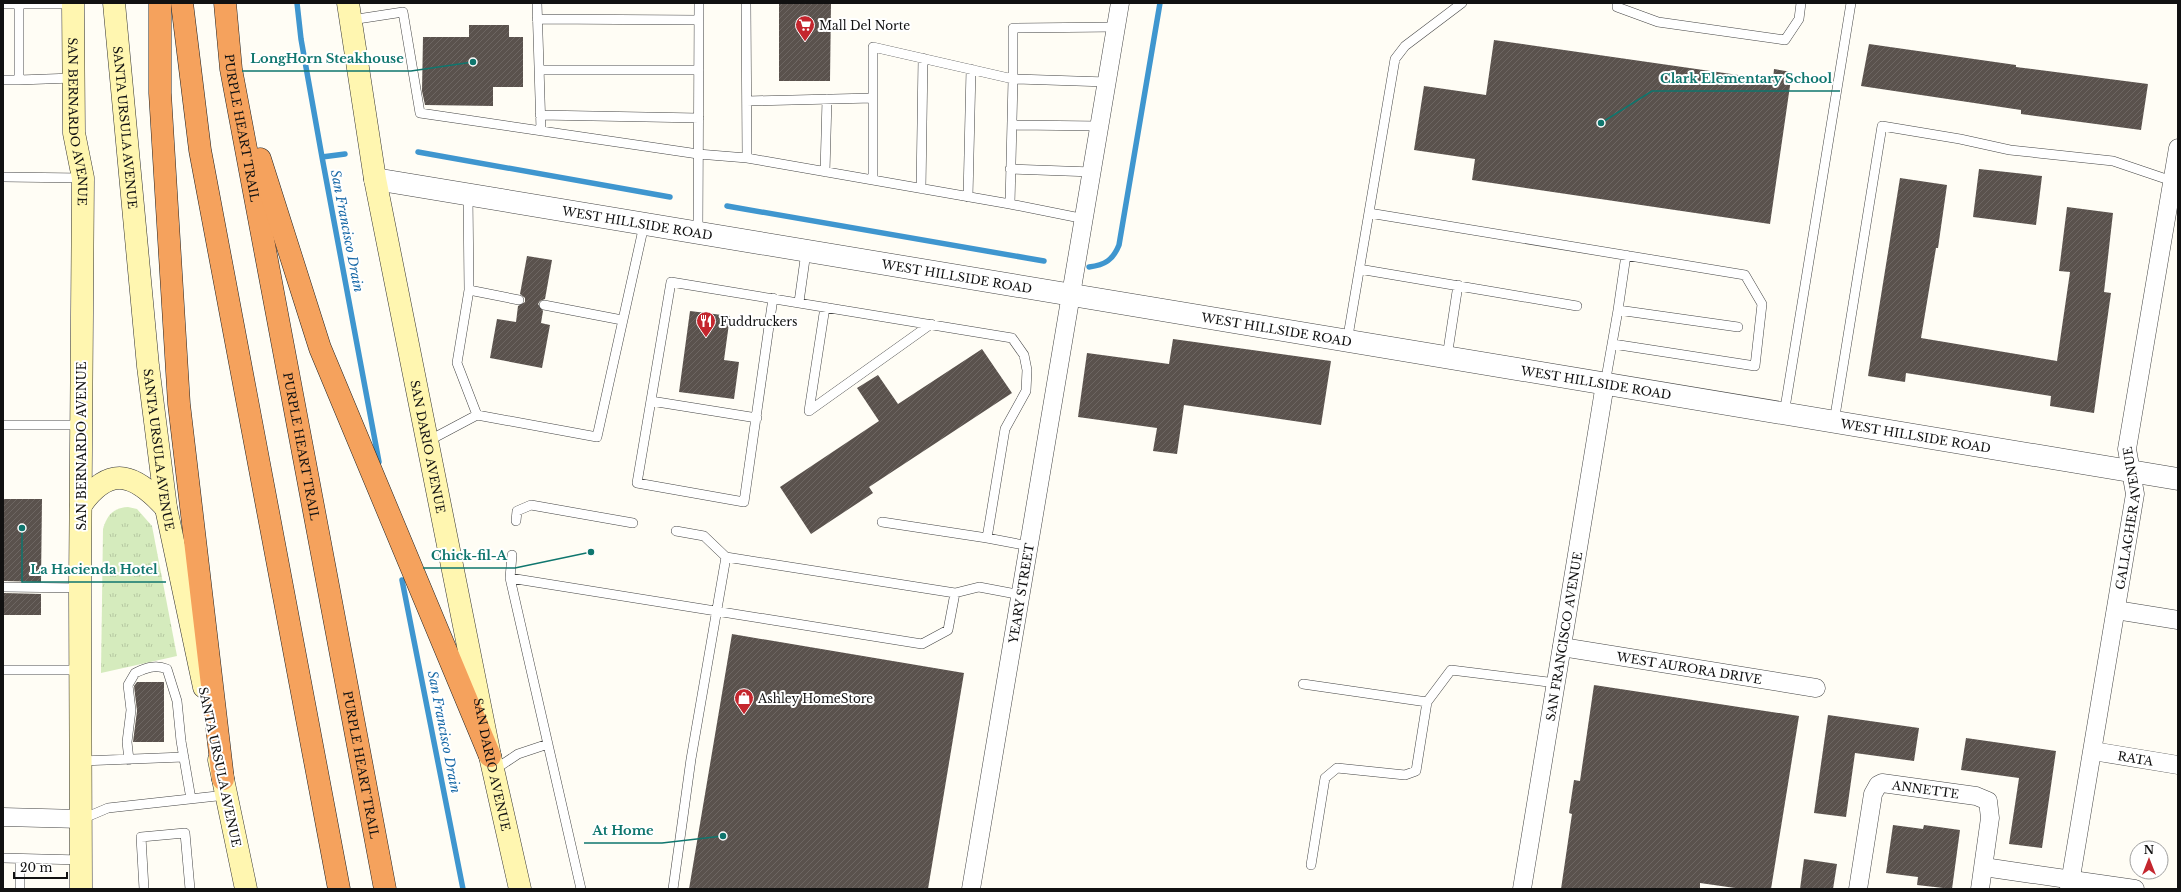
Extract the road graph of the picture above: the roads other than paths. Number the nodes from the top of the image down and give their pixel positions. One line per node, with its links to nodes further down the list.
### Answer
1 (114, 3): 90 (main road, SANTA URSULA AVENUE)
2 (160, 3): 121 (highway)
3 (182, 3): 136 (highway)
4 (225, 3): 23 (highway, PURPLE HEART TRAIL)
5 (408, 3): 18 (lane)
6 (537, 3): 19 (lane)
7 (699, 3): 20 (lane)
8 (746, 3): 34 (lane)
9 (1120, 3): 21 (street, YEARY STREET)
10 (1462, 3): 55 (lane)
11 (1800, 3): 16 (lane)
12 (1851, 3): 80 (lane)
13 (3, 4): 14 (lane)
14 (19, 4): 15 (lane); 30 (lane)
15 (73, 4): 27 (main road, SAN BERNARDO AVENUE)
16 (1617, 5)
17 (350, 12): 18 (lane); 48 (main road, SAN DARIO AVENUE)
18 (403, 12): 39 (lane)
19 (537, 19): 20 (lane); 25 (lane)
20 (699, 20): 26 (lane)
21 (1116, 27): 28 (lane); 31 (street, YEARY STREET)
22 (923, 58): 24 (lane); 32 (lane); 51 (lane)
23 (231, 68): 119 (highway); 137 (highway, PURPLE HEART TRAIL)
24 (971, 69): 28 (lane); 53 (lane)
25 (539, 70): 26 (lane); 35 (lane)
26 (699, 70): 36 (lane)
27 (73, 78): 30 (lane); 47 (main road, SAN BERNARDO AVENUE)
28 (1013, 79): 31 (lane); 37 (lane)
29 (3, 80): 30 (lane)
30 (19, 80)
31 (1107, 82): 38 (street, YEARY STREET)
32 (873, 98): 33 (lane); 49 (lane)
33 (827, 99): 34 (lane); 44 (lane)
34 (747, 101): 42 (lane)
35 (540, 116): 36 (lane); 39 (lane)
36 (698, 118): 41 (lane)
37 (1012, 125): 38 (lane); 43 (lane)
38 (1100, 126): 45 (street, YEARY STREET)
39 (540, 130): 41 (lane)
40 (2178, 148): 50 (street, GALLAGHER AVENUE)
41 (698, 154): 42 (lane); 58 (lane)
42 (747, 158): 44 (lane)
43 (1010, 170): 45 (lane); 54 (lane)
44 (825, 172): 49 (lane)
45 (1093, 172): 56 (street, YEARY STREET)
46 (3, 177): 47 (lane)
47 (83, 178): 85 (main road, SAN BERNARDO AVENUE)
48 (376, 180): 52 (street, WEST HILLSIDE ROAD); 86 (main road, SAN DARIO AVENUE)
49 (873, 180): 51 (lane)
50 (2175, 182): 83 (lane); 87 (street, GALLAGHER AVENUE)
51 (921, 189): 53 (lane)
52 (468, 195): 57 (street, WEST HILLSIDE ROAD); 63 (lane)
53 (968, 197): 54 (lane)
54 (1010, 204): 56 (lane)
55 (1368, 213): 60 (lane); 61 (lane)
56 (1085, 219): 64 (street, YEARY STREET)
57 (644, 225): 58 (street, WEST HILLSIDE ROAD); 72 (lane)
58 (698, 234): 59 (street, WEST HILLSIDE ROAD)
59 (806, 252): 64 (street, WEST HILLSIDE ROAD); 67 (lane)
60 (1626, 255): 71 (lane); 76 (lane)
61 (1359, 269): 62 (lane); 75 (lane)
62 (1458, 285): 69 (lane); 77 (lane)
63 (469, 290): 66 (lane); 81 (lane)
64 (1072, 297): 75 (street, WEST HILLSIDE ROAD); 96 (street, YEARY STREET)
65 (773, 298): 67 (lane); 79 (lane); 82 (lane)
66 (519, 300)
67 (799, 302): 70 (lane)
68 (544, 305): 72 (lane)
69 (1577, 306)
70 (825, 307): 73 (lane); 73 (lane)
71 (1618, 310): 74 (lane); 76 (lane)
72 (622, 320): 81 (lane)
73 (931, 324): 95 (lane)
74 (1738, 327)
75 (1347, 342): 77 (street, WEST HILLSIDE ROAD)
76 (1613, 344): 78 (lane)
77 (1447, 358): 78 (street, WEST HILLSIDE ROAD)
78 (1605, 384): 80 (street, WEST HILLSIDE ROAD); 107 (street, SAN FRANCISCO AVENUE)
79 (651, 401): 82 (lane); 82 (lane)
80 (1784, 414): 83 (street, WEST HILLSIDE ROAD)
81 (477, 415): 86 (lane)
82 (757, 418)
83 (1834, 422): 87 (street, WEST HILLSIDE ROAD)
84 (3, 425): 85 (lane)
85 (81, 425): 89 (main road, SAN BERNARDO AVENUE)
86 (428, 441): 119 (main road, SAN DARIO AVENUE)
87 (2131, 471): 88 (street, WEST HILLSIDE ROAD); 105 (street, GALLAGHER AVENUE)
88 (2178, 479)
89 (81, 505): 90 (main road); 101 (main road, SAN BERNARDO AVENUE)
90 (166, 508): 121 (main road, SANTA URSULA AVENUE)
91 (516, 520): 93 (lane)
92 (882, 522): 95 (lane)
93 (633, 523)
94 (676, 531): 98 (lane)
95 (987, 538): 96 (lane)
96 (1030, 546): 103 (street, YEARY STREET)
97 (512, 555): 99 (lane)
98 (726, 557): 102 (lane); 104 (lane)
99 (510, 578): 104 (lane); 114 (lane)
100 (3, 587): 101 (lane)
101 (80, 588): 109 (main road, SAN BERNARDO AVENUE)
102 (955, 593): 103 (lane); 104 (lane)
103 (1021, 595): 141 (street, YEARY STREET)
104 (717, 610): 140 (lane)
105 (2116, 610): 106 (street); 115 (street, GALLAGHER AVENUE)
106 (2178, 620)
107 (1562, 647): 110 (street, SAN FRANCISCO AVENUE); 112 (street, WEST AURORA DRIVE)
108 (3, 670): 109 (lane)
109 (81, 670): 118 (main road, SAN BERNARDO AVENUE)
110 (1556, 683): 113 (lane); 142 (street, SAN FRANCISCO AVENUE)
111 (1303, 684): 113 (lane)
112 (1816, 688)
113 (1427, 702): 128 (lane)
114 (548, 744): 119 (lane); 139 (lane)
115 (2093, 751): 120 (street, RATA); 130 (street, GALLAGHER AVENUE)
116 (184, 757): 117 (lane); 117 (lane); 122 (lane)
117 (128, 760): 118 (lane)
118 (81, 762): 124 (main road, SAN BERNARDO AVENUE)
119 (492, 764): 138 (main road, SAN DARIO AVENUE)
120 (2178, 765)
121 (224, 787): 122 (lane); 135 (main road, SANTA URSULA AVENUE)
122 (191, 799): 124 (lane)
123 (3, 817): 124 (street)
124 (81, 819): 127 (main road, SAN BERNARDO AVENUE)
125 (3, 858): 126 (lane)
126 (20, 859): 127 (lane); 131 (lane)
127 (81, 860): 132 (main road, SAN BERNARDO AVENUE)
128 (1312, 865)
129 (1984, 867): 130 (street); 143 (street, ANNETTE); 144 (street, ANNETTE)
130 (2070, 884): 145 (street)
131 (20, 889)
132 (81, 889)
133 (144, 889): 134 (lane)
134 (190, 889)
135 (246, 889)
136 (339, 889)
137 (385, 889)
138 (520, 889)
139 (581, 889)
140 (673, 889)
141 (971, 889)
142 (1522, 889)
143 (1858, 889)
144 (1980, 889)
145 (2135, 889)

